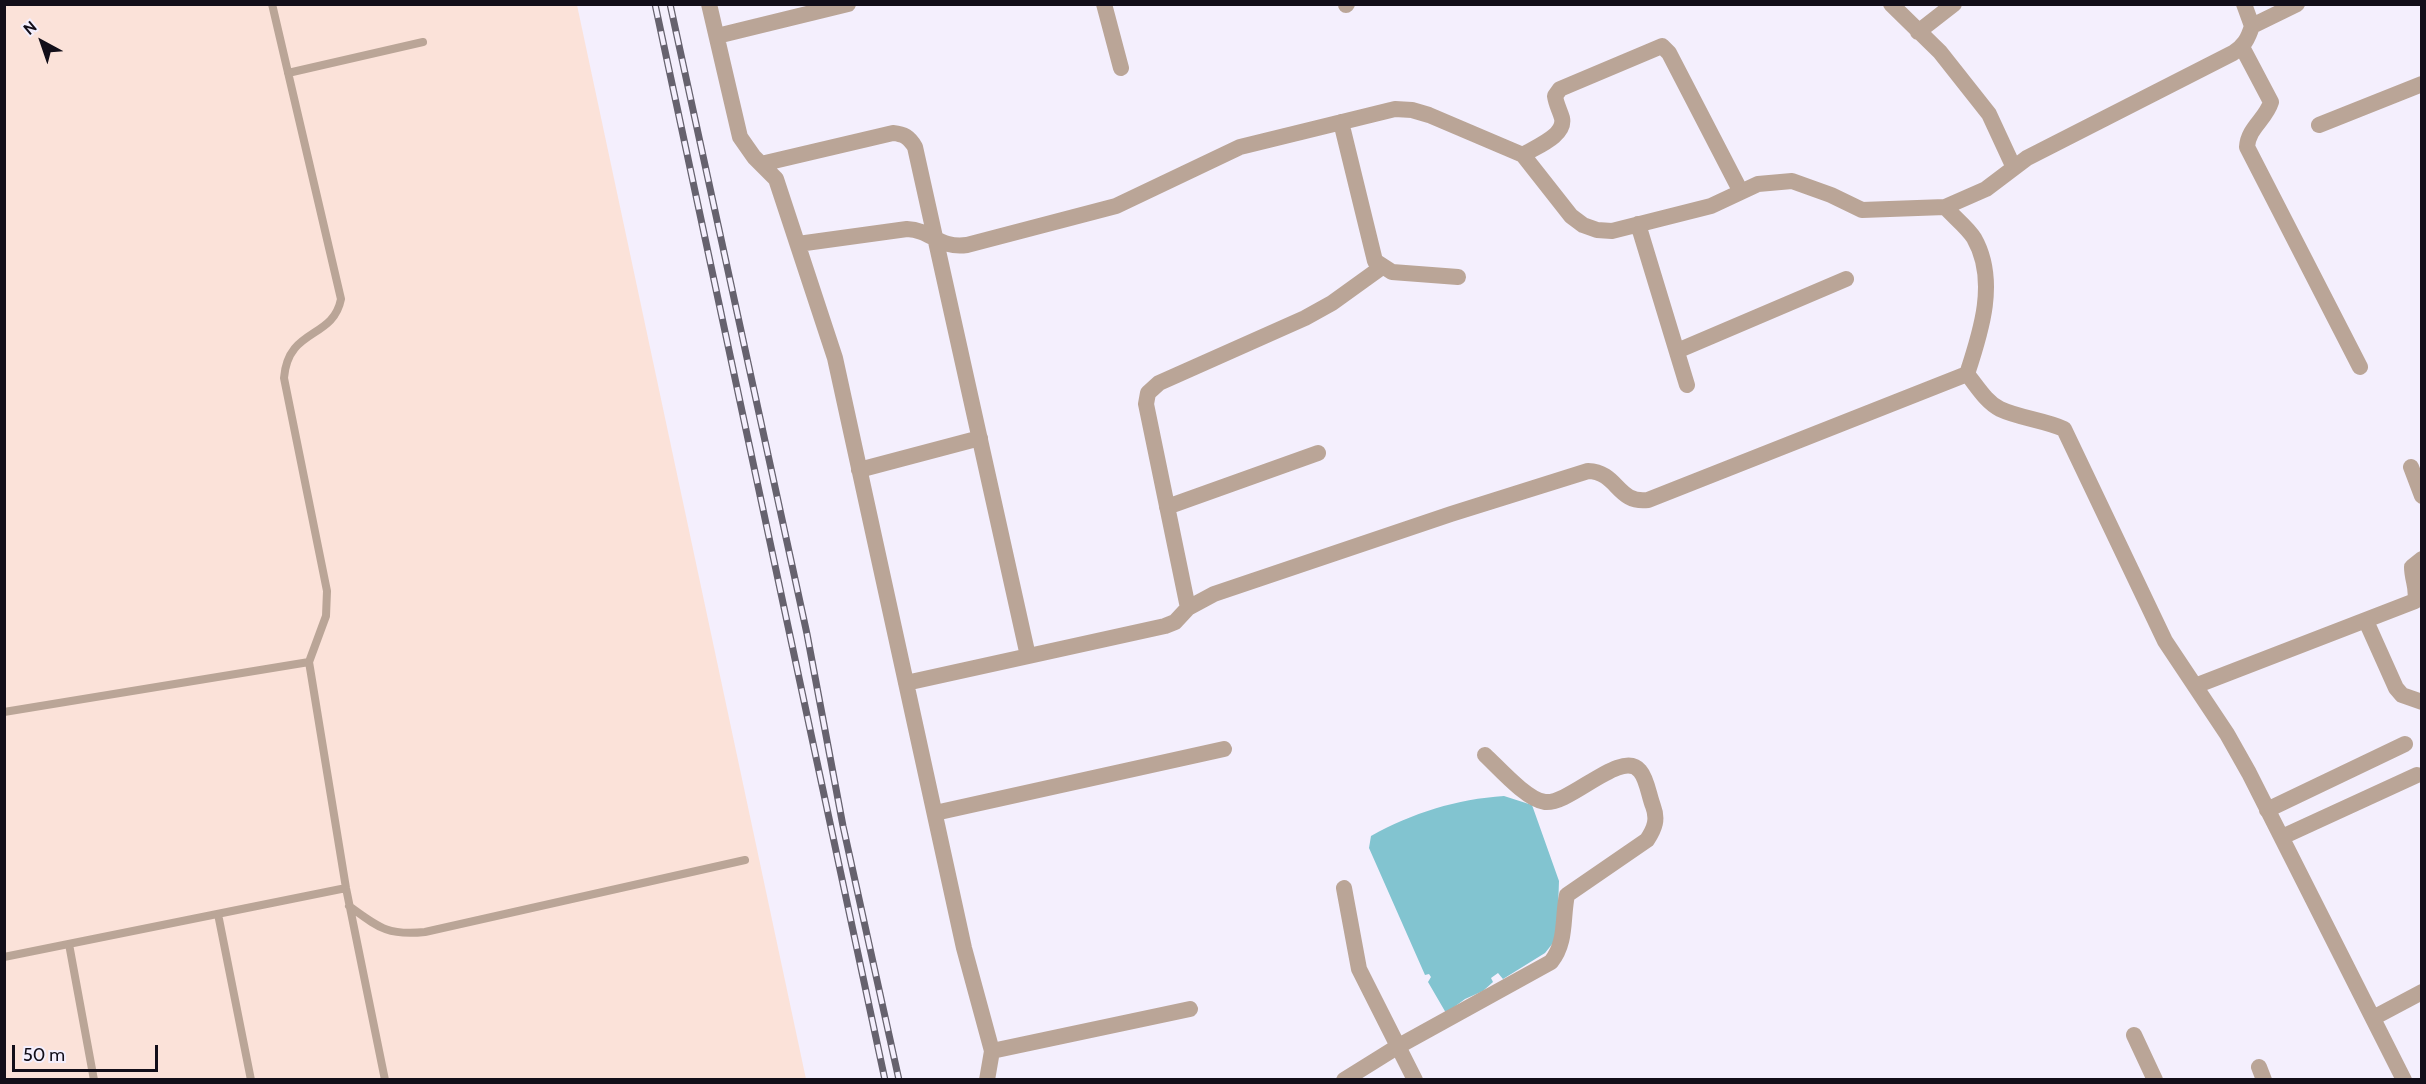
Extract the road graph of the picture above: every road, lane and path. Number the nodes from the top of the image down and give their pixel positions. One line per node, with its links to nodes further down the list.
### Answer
1 (272, 4): 15 (lane)
2 (710, 4): 11 (street)
3 (848, 4): 11 (street)
4 (1104, 4): 14 (street)
5 (1891, 4): 10 (street)
6 (1954, 4): 10 (street)
7 (2244, 4): 9 (street)
8 (2297, 4): 9 (street)
9 (2252, 26): 13 (street)
10 (1918, 32): 21 (street)
11 (717, 36): 20 (street)
12 (423, 42): 15 (lane)
13 (2242, 47): 21 (street); 31 (street)
14 (1121, 68)
15 (288, 73): 44 (lane)
16 (2421, 84): 18 (street)
17 (1341, 122): 19 (street); 25 (street); 27 (street)
18 (2319, 124)
19 (1523, 155): 22 (street); 24 (street)
20 (761, 164): 25 (street); 26 (street)
21 (2014, 168): 23 (street)
22 (1741, 192): 23 (street); 24 (street)
23 (1945, 207): 32 (street)
24 (1638, 224): 30 (street)
25 (936, 240): 26 (street); 34 (street)
26 (798, 244): 37 (street)
27 (1382, 267): 28 (street); 39 (street)
28 (1458, 276)
29 (1846, 279): 30 (street)
30 (1677, 351): 33 (street)
31 (2360, 367)
32 (1967, 374): 41 (street); 46 (street)
33 (1687, 385)
34 (980, 438): 37 (street); 43 (street)
35 (1318, 453): 39 (street)
36 (2411, 467): 38 (street)
37 (859, 470): 45 (street)
38 (2421, 496)
39 (1167, 507): 41 (street)
40 (2421, 560): 42 (street)
41 (1188, 608): 43 (street)
42 (2366, 621): 46 (street); 47 (street)
43 (1028, 656): 45 (street)
44 (309, 662): 48 (lane); 57 (lane)
45 (906, 682): 54 (street)
46 (2195, 686): 53 (street)
47 (2421, 702)
48 (4, 712)
49 (2405, 744): 53 (street)
50 (1224, 748): 54 (street)
51 (1485, 755): 67 (street)
52 (2417, 775): 55 (street)
53 (2267, 810): 55 (street)
54 (935, 813): 68 (street)
55 (2282, 837): 65 (street)
56 (744, 860): 59 (lane)
57 (346, 888): 59 (lane); 60 (lane)
58 (1344, 888): 67 (street)
59 (349, 906): 71 (lane)
60 (218, 914): 61 (lane); 70 (lane)
61 (69, 944): 62 (lane); 69 (lane)
62 (4, 957)
63 (2421, 992): 65 (street)
64 (1190, 1009): 68 (street)
65 (2373, 1018): 76 (street)
66 (2134, 1035): 75 (street)
67 (1397, 1047): 73 (street); 74 (street)
68 (992, 1051): 72 (street)
69 (94, 1080)
70 (251, 1080)
71 (385, 1080)
72 (987, 1080)
73 (1344, 1080)
74 (1415, 1080)
75 (2155, 1080)
76 (2404, 1080)

